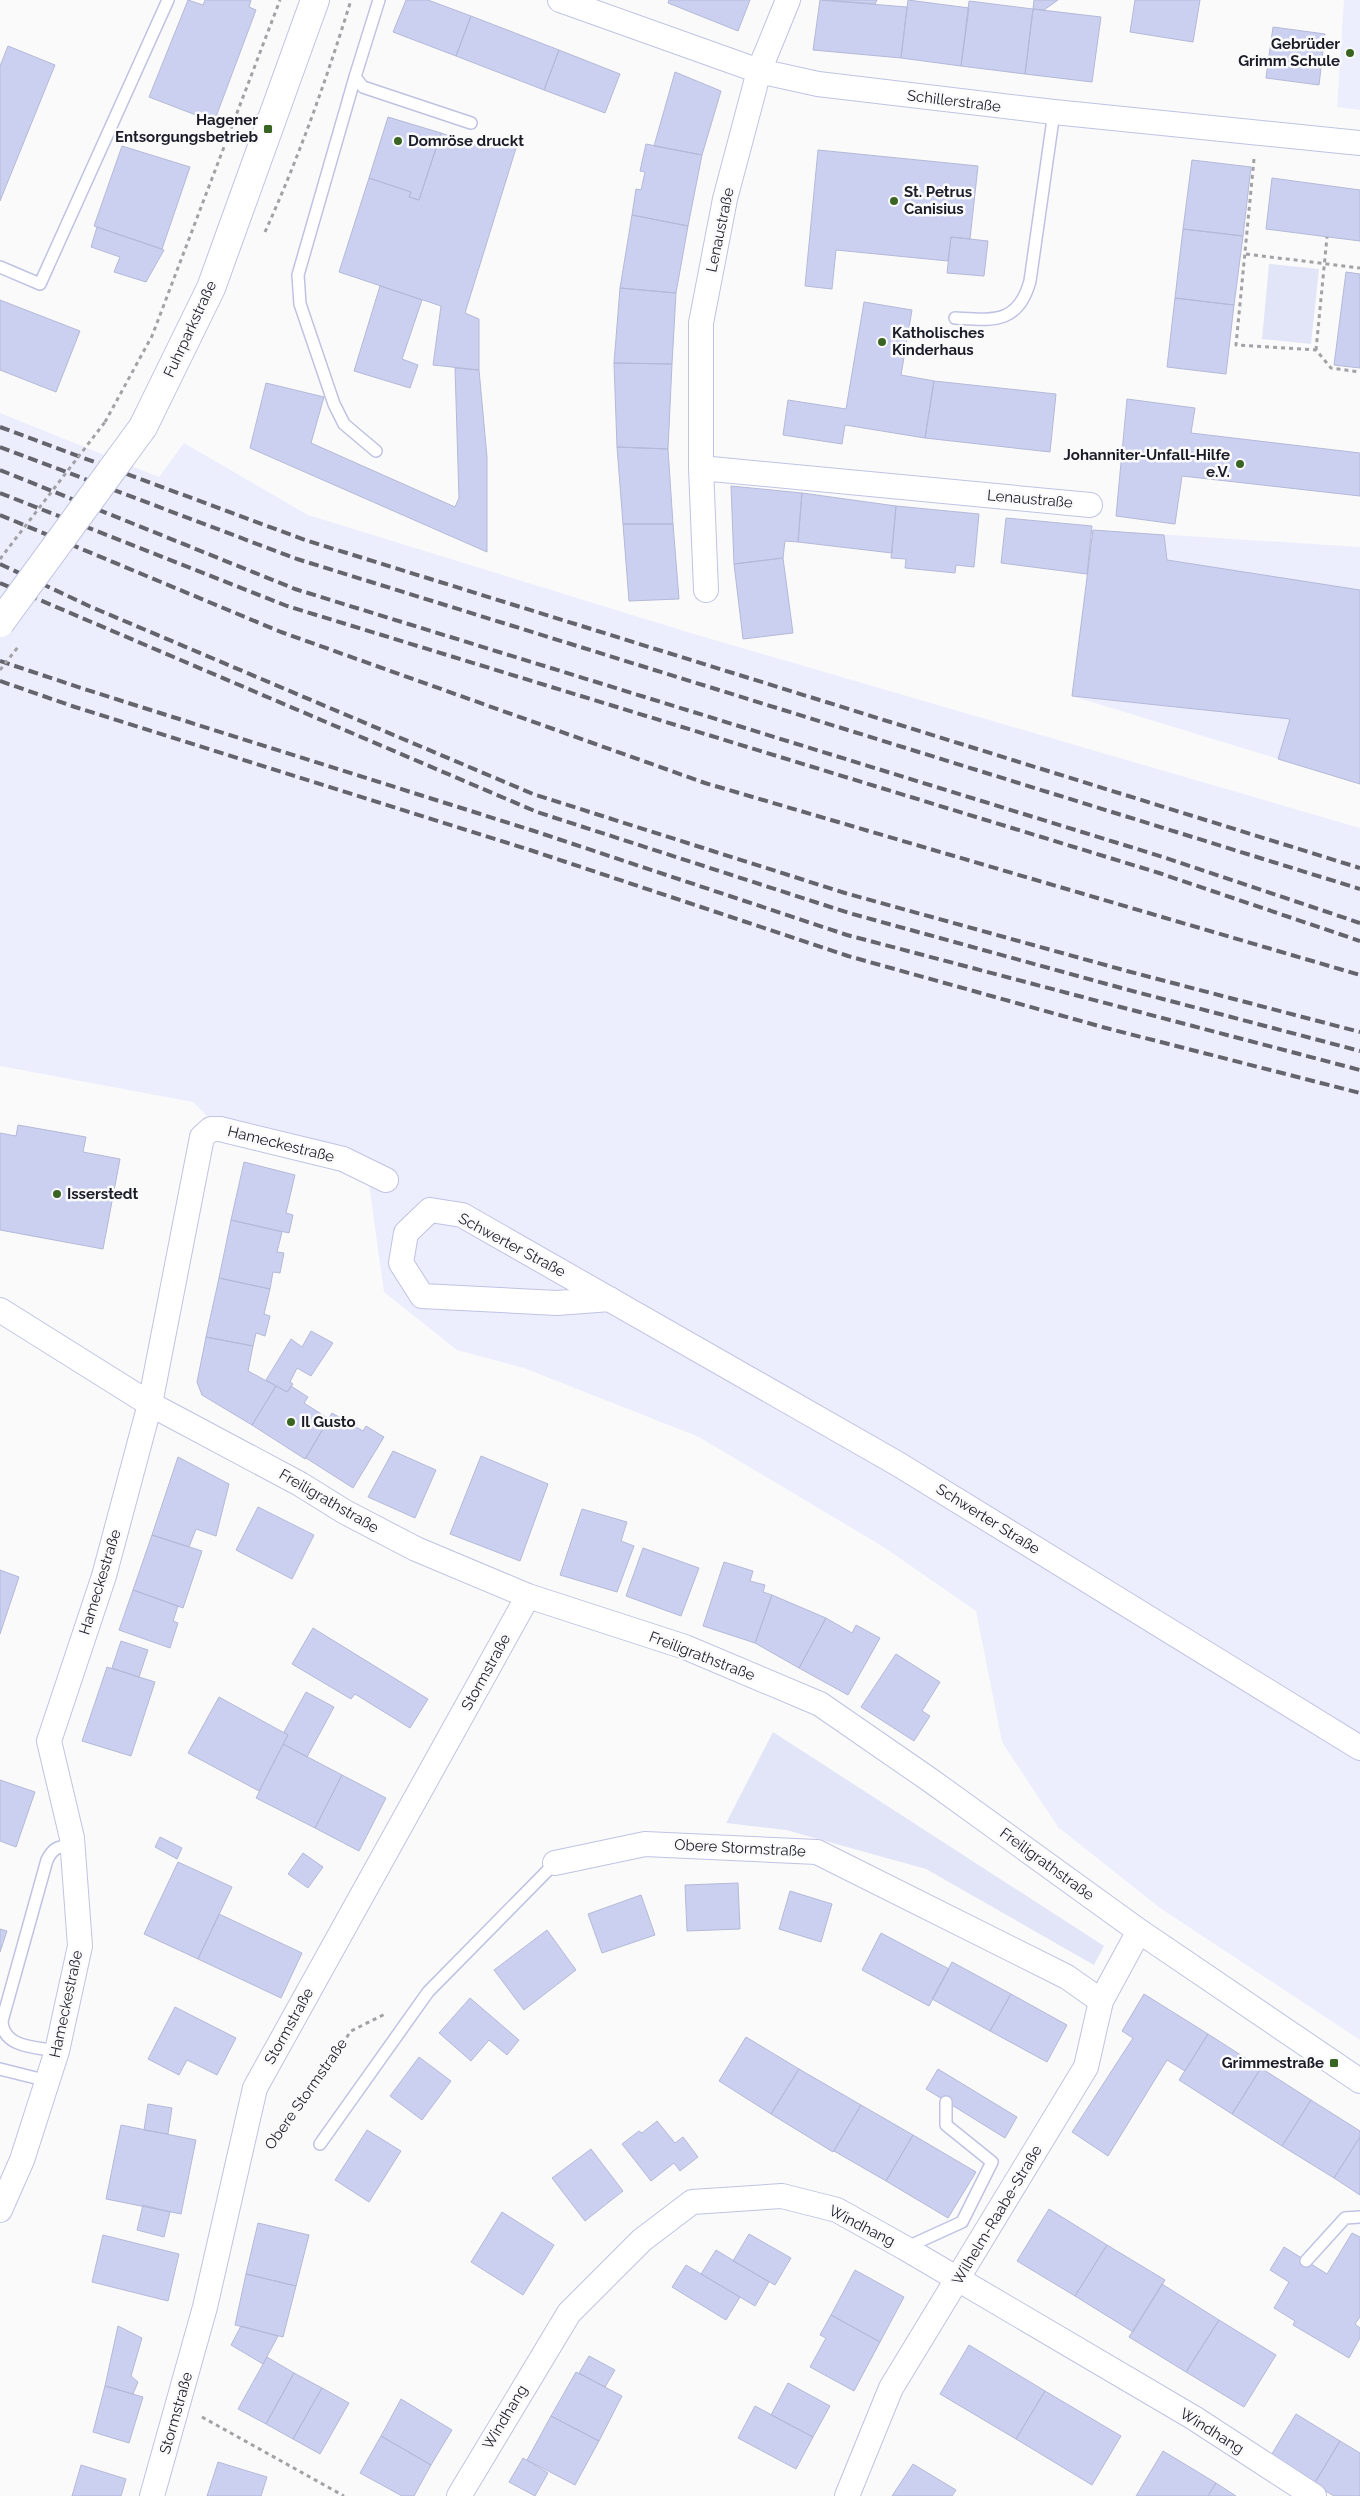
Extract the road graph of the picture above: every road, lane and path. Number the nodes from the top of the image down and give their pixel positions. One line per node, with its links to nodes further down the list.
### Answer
1 (280, 0): 24 (path, bridge)
2 (315, 0): 26 (main road, Fuhrparkstraße, bridge)
3 (379, 0): 8 (lane)
4 (560, 0): 7 (street, Schillerstraße)
5 (788, 0): 7 (street, Lenaustraße)
6 (165, 1): 16 (lane)
7 (759, 71): 9 (street, Schillerstraße); 22 (street, Lenaustraße)
8 (355, 77): 10 (lane); 21 (lane)
9 (1054, 112): 11 (street, Schillerstraße); 18 (lane)
10 (471, 123)
11 (1360, 143)
12 (1254, 169): 14 (path)
13 (1327, 237): 15 (path)
14 (1246, 254): 15 (path); 19 (path)
15 (1325, 264): 17 (path); 19 (path)
16 (0, 267)
17 (1360, 268)
18 (955, 318)
19 (1316, 350): 20 (path)
20 (1360, 372)
21 (376, 451)
22 (701, 468): 23 (street, Lenaustraße); 25 (street, Lenaustraße)
23 (1090, 505)
24 (0, 559)
25 (706, 590)
26 (0, 623)
27 (386, 1180): 30 (street, Hameckestraße)
28 (610, 1299): 28 (street, Schwerter Straße); 32 (street, Schwerter Straße)
29 (1, 1313): 30 (street, Freiligrathstraße)
30 (150, 1404): 31 (street, Freiligrathstraße); 33 (street, Hameckestraße)
31 (528, 1596): 35 (street, Freiligrathstraße); 50 (street, Stormstraße)
32 (1360, 1748)
33 (72, 1846): 38 (street, Hameckestraße); 38 (lane)
34 (555, 1863): 36 (lane, Obere Stormstraße); 37 (street, Obere Stormstraße)
35 (1139, 1931): 37 (street, Wilhelm-Raabe-Straße); 41 (street, Freiligrathstraße)
36 (428, 1992): 43 (lane, Obere Stormstraße); 44 (path, Obere Stormstraße)
37 (1102, 2001): 49 (street, Wilhelm-Raabe-Straße)
38 (57, 2051): 40 (street, Hameckestraße)
39 (0, 2069): 40 (lane)
40 (48, 2081): 45 (street, Hameckestraße)
41 (1360, 2081)
42 (946, 2102): 47 (lane)
43 (320, 2144)
44 (268, 2149)
45 (0, 2210)
46 (1360, 2217): 48 (lane)
47 (905, 2248): 49 (street, Windhang); 53 (street, Windhang)
48 (1306, 2261)
49 (959, 2279): 54 (street, Wilhelm-Raabe-Straße); 55 (street, Windhang)
50 (179, 2405): 51 (street, Stormstraße); 52 (path)
51 (152, 2496)
52 (344, 2496)
53 (459, 2496)
54 (847, 2496)
55 (1314, 2496)

